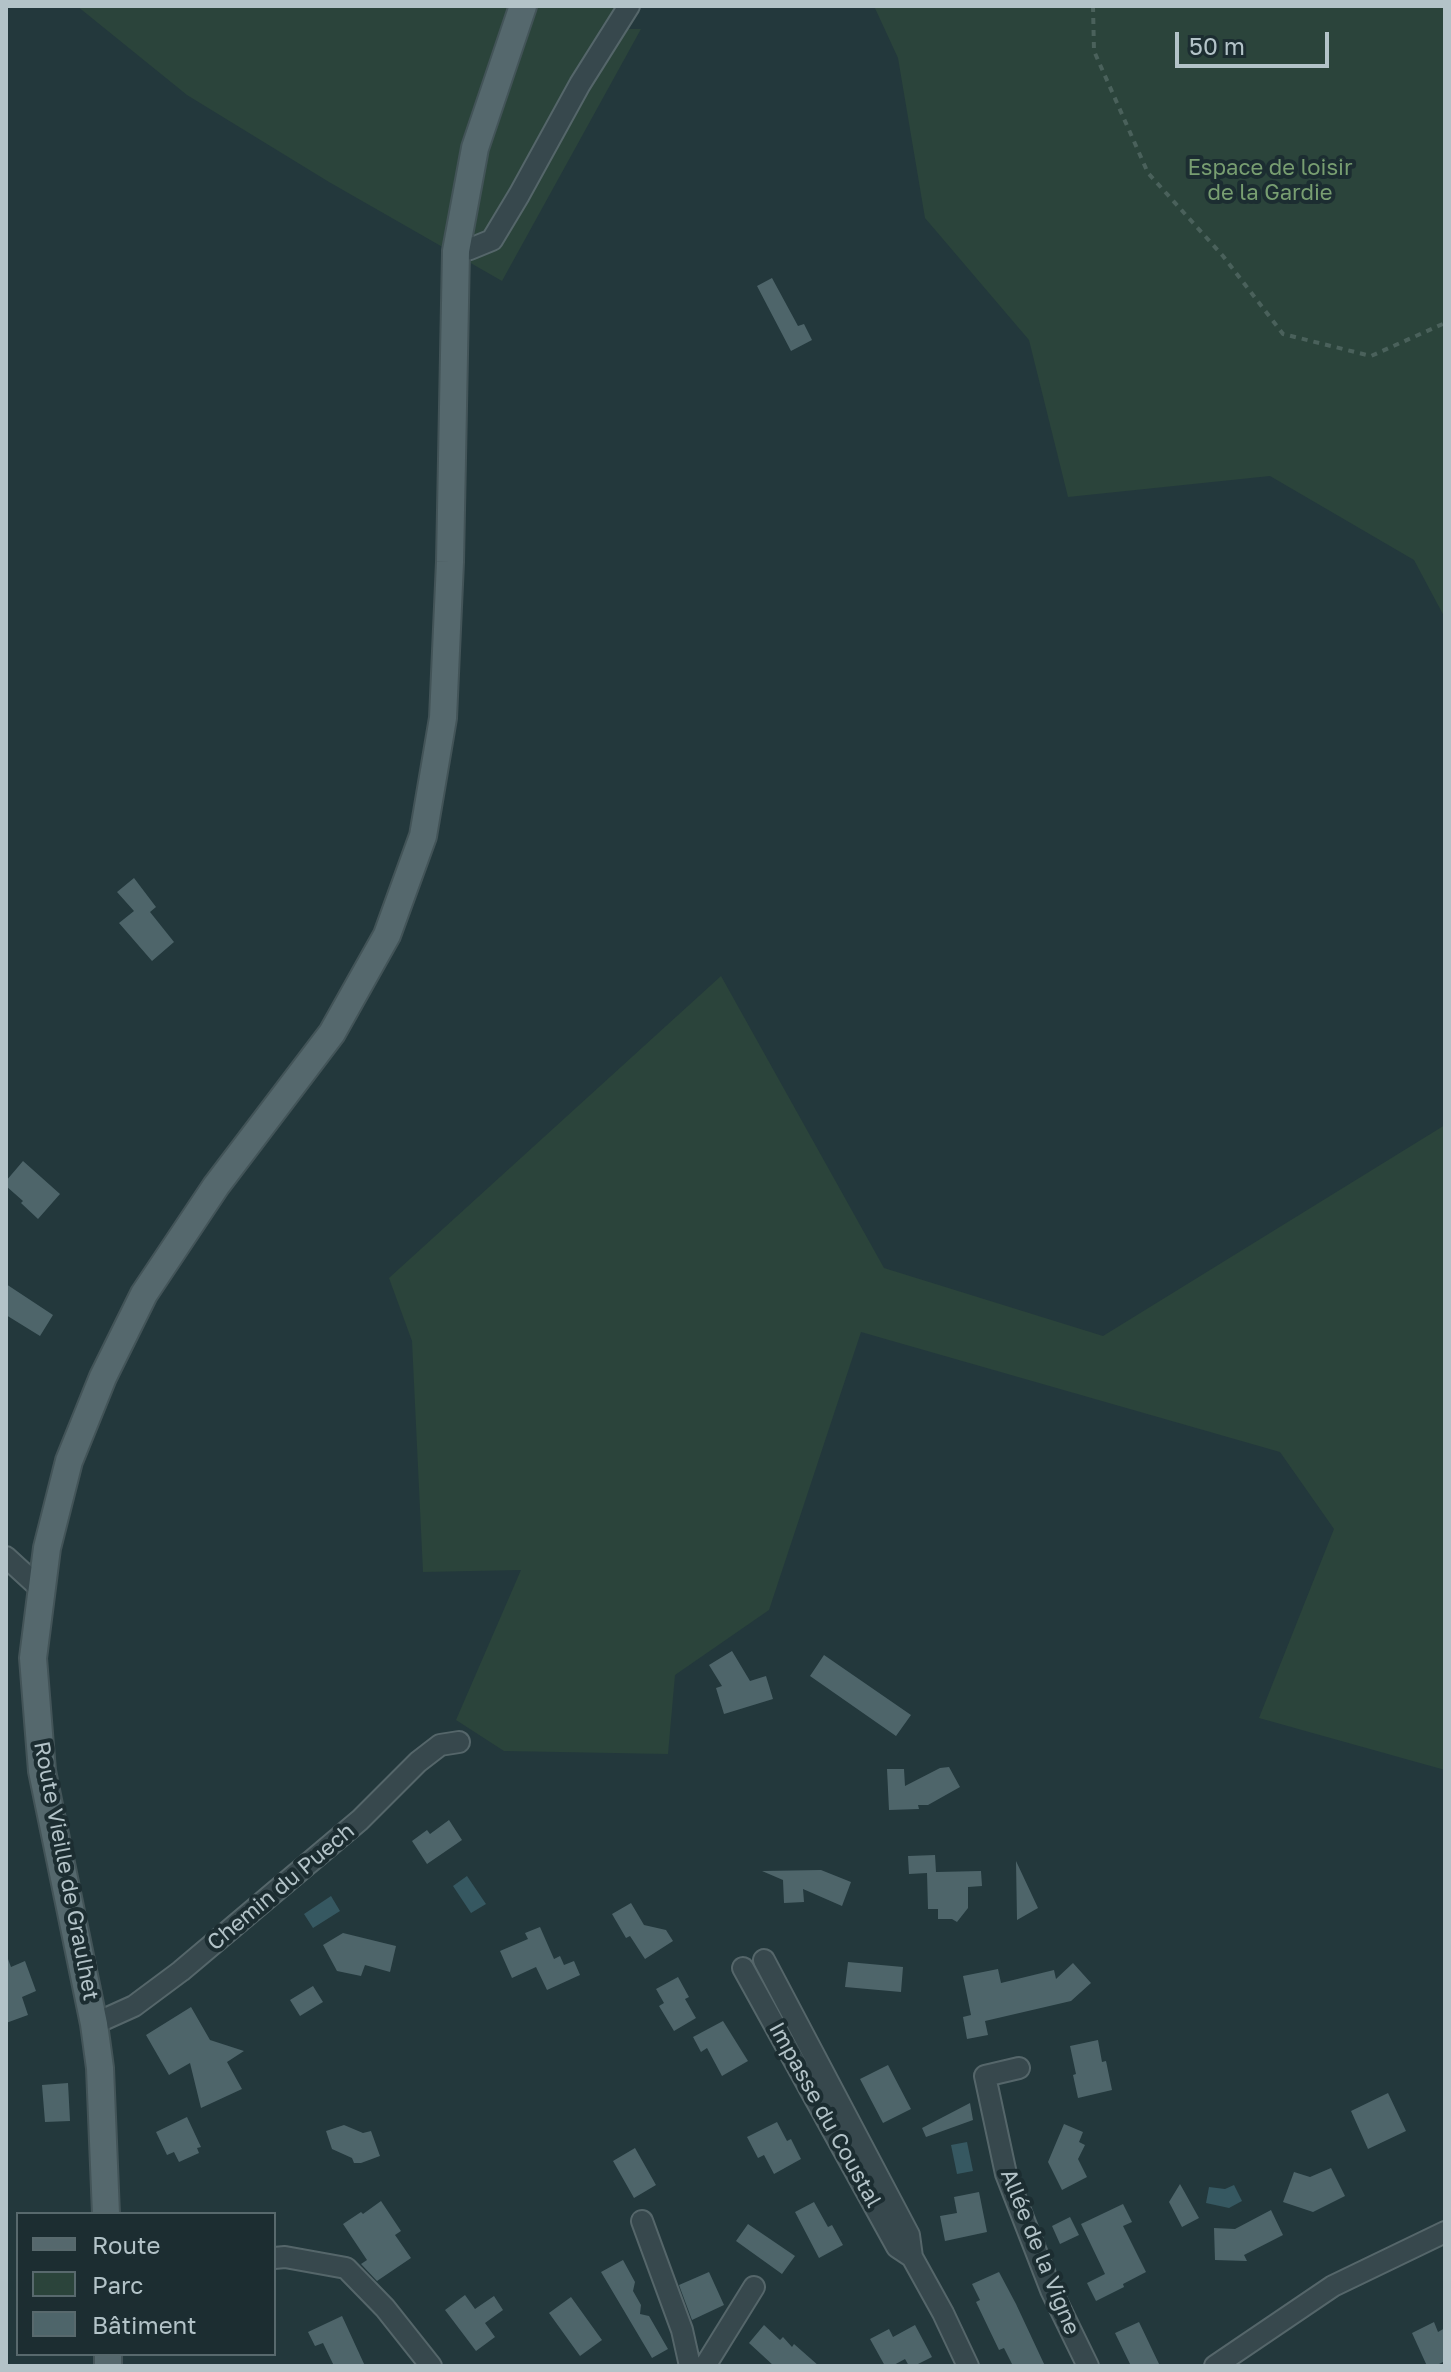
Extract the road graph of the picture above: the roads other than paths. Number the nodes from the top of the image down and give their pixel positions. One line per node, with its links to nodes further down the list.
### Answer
1 (523, 6): 3 (main road, Route Vieille de Graulhet)
2 (629, 6): 3 (street)
3 (456, 251): 5 (main road, Route Vieille de Graulhet)
4 (6, 1557): 5 (street)
5 (42, 1590): 9 (main road, Route Vieille de Graulhet)
6 (459, 1742): 9 (street, Chemin du Puech)
7 (764, 1960): 14 (street, Impasse du Coustal)
8 (743, 1968): 14 (street, Impasse du Coustal)
9 (94, 2024): 11 (main road, Route Vieille de Graulhet)
10 (1019, 2068): 21 (street, Allée de la Vigne)
11 (106, 2212)
12 (642, 2221): 18 (street)
13 (1445, 2232): 22 (street)
14 (912, 2257): 20 (street, Impasse du Coustal)
15 (276, 2258): 17 (street)
16 (754, 2287): 19 (street)
17 (431, 2366)
18 (690, 2366)
19 (705, 2366)
20 (968, 2366)
21 (1088, 2366)
22 (1215, 2366)

